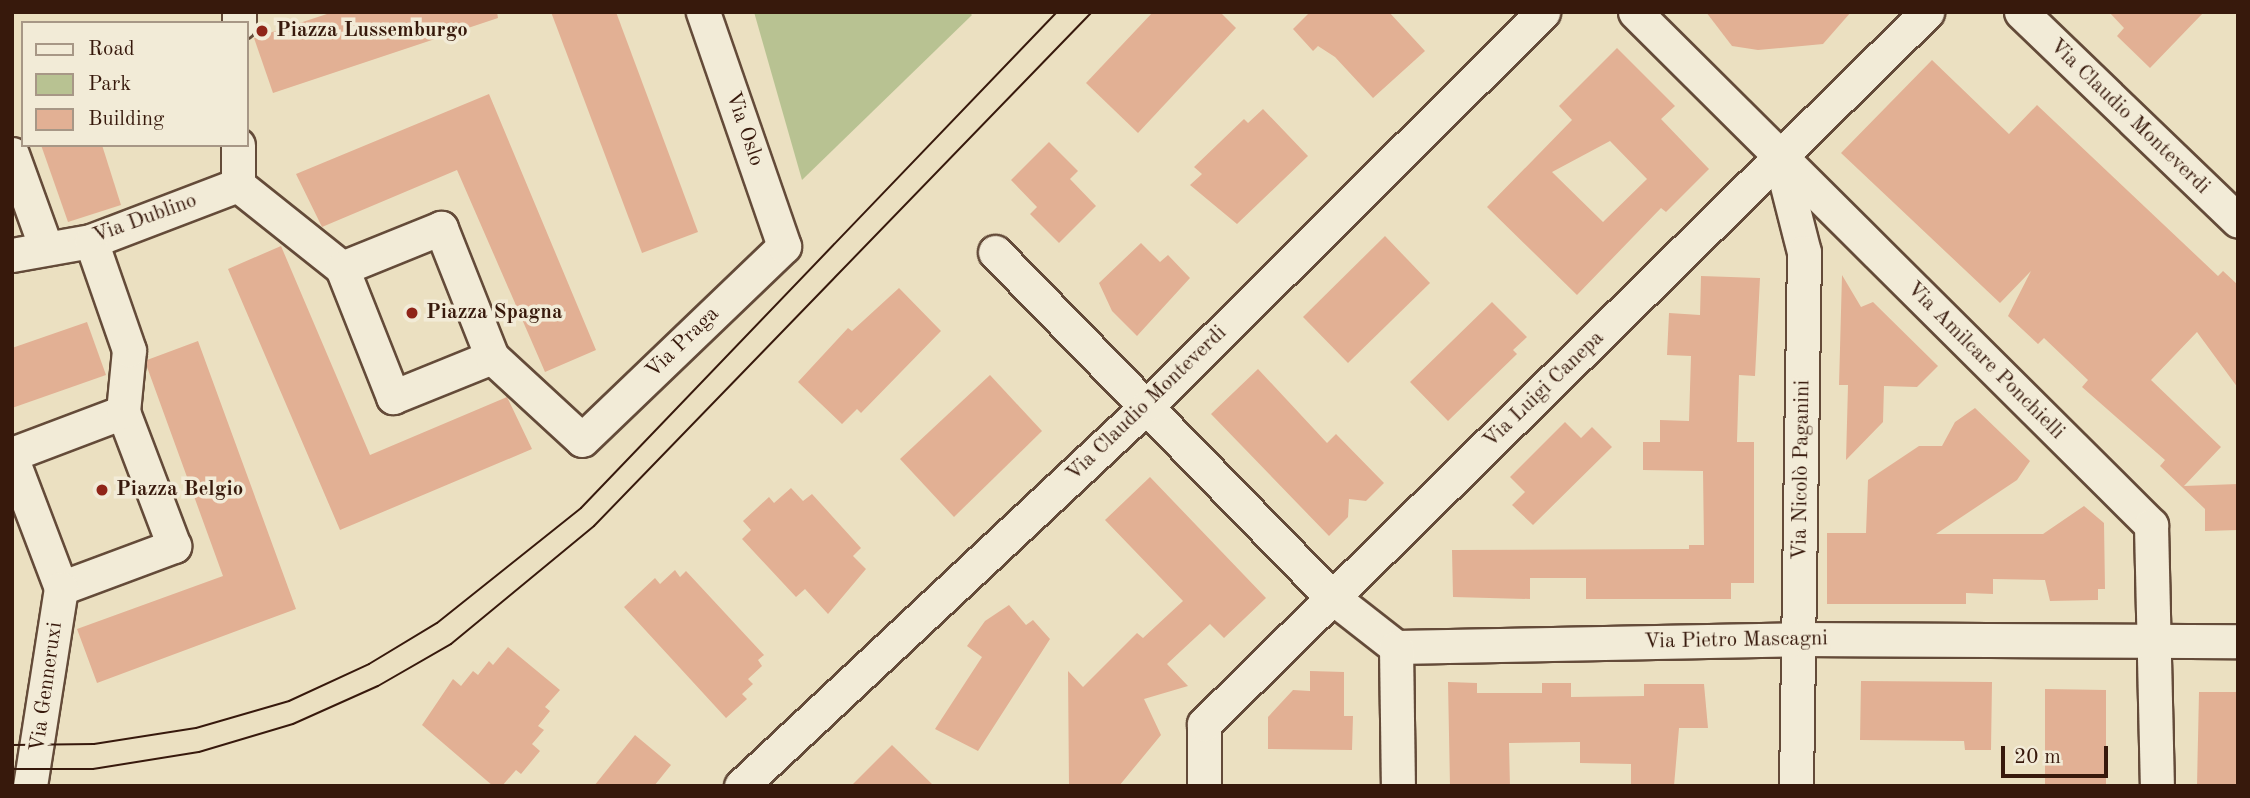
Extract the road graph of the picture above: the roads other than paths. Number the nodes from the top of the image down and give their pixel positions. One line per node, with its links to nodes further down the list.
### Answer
1 (703, 12): 12 (street, Via Oslo)
2 (1543, 12): 18 (street, Via Claudio Monteverdi)
3 (1635, 12): 8 (street, Via Amilcare Ponchielli)
4 (1927, 12): 8 (street, Via Luigi Canepa)
5 (2021, 12): 10 (street, Via Claudio Monteverdi)
6 (238, 147): 9 (street)
7 (12, 154): 13 (street)
8 (1780, 158): 22 (street, Via Luigi Canepa); 23 (street, Via Nicolò Paganini); 24 (street, Via Amilcare Ponchielli)
9 (237, 185): 11 (street, Via Dublino); 16 (street)
10 (2238, 222)
11 (91, 241): 13 (street, Via Dublino); 19 (street)
12 (785, 246): 17 (street, Via Praga)
13 (46, 248): 15 (street, Via Dublino)
14 (995, 252): 18 (street)
15 (12, 255)
16 (342, 268): 17 (street); 17 (street)
17 (492, 357)
18 (1149, 404): 22 (street); 28 (street, Via Claudio Monteverdi)
19 (123, 412): 20 (street); 21 (street)
20 (12, 456): 21 (street)
21 (61, 588): 27 (street, Via Genneruxi)
22 (1332, 597): 26 (street); 29 (street, Via Luigi Canepa)
23 (1800, 639): 24 (street, Via Pietro Mascagni); 26 (street, Via Pietro Mascagni); 31 (street, Via Nicolò Paganini)
24 (2157, 640): 25 (street, Via Pietro Mascagni); 32 (street, Via Amilcare Ponchielli)
25 (2238, 641)
26 (1396, 647): 30 (street)
27 (30, 786)
28 (741, 786)
29 (1204, 786)
30 (1398, 786)
31 (1796, 786)
32 (2157, 786)

